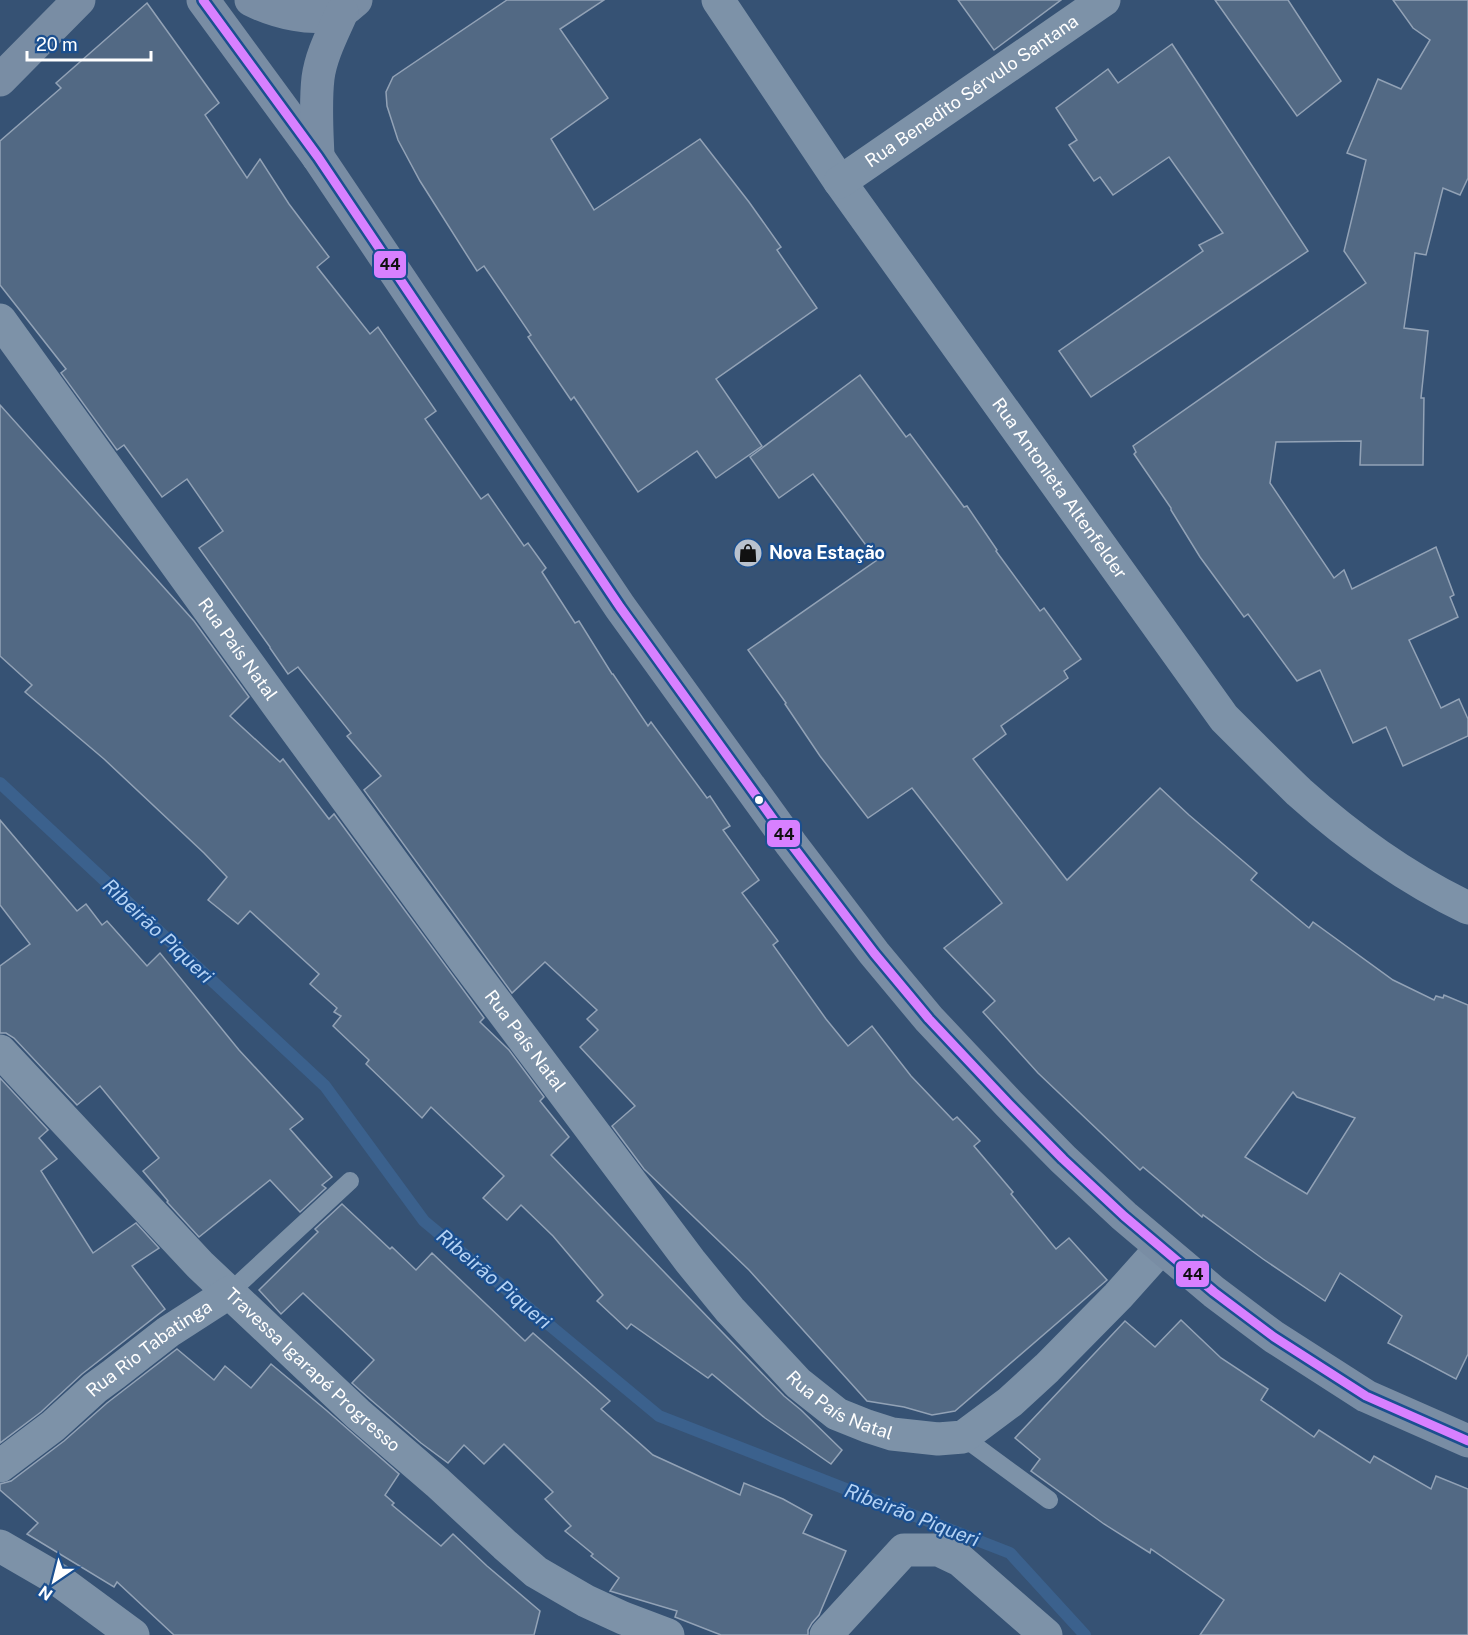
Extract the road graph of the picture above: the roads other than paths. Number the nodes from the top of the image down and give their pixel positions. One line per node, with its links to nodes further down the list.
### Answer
1 (79, 0): 7 (main road)
2 (203, 0): 8 (main road)
3 (251, 0): 6 (main road)
4 (718, 0): 9 (street, Rua Antonieta Altenfelder)
5 (1104, 0): 9 (street, Rua Benedito Sérvulo Santana)
6 (349, 6): 8 (main road)
7 (0, 80)
8 (318, 157): 14 (main road)
9 (840, 182): 11 (street, Rua Antonieta Altenfelder)
10 (0, 320): 16 (street, Rua País Natal)
11 (1468, 908)
12 (0, 1051): 15 (street, Travessa Igarapé Progresso)
13 (350, 1181): 15 (lane, Rua Rio Tabatinga)
14 (1161, 1248): 16 (street); 17 (main road)
15 (230, 1292): 18 (street, Rua Rio Tabatinga); 22 (street, Travessa Igarapé Progresso)
16 (963, 1437): 19 (lane)
17 (1468, 1441)
18 (0, 1466)
19 (1049, 1500)
20 (0, 1546): 21 (street)
21 (133, 1635)
22 (668, 1635)
23 (826, 1635): 24 (street)
24 (1046, 1635)

